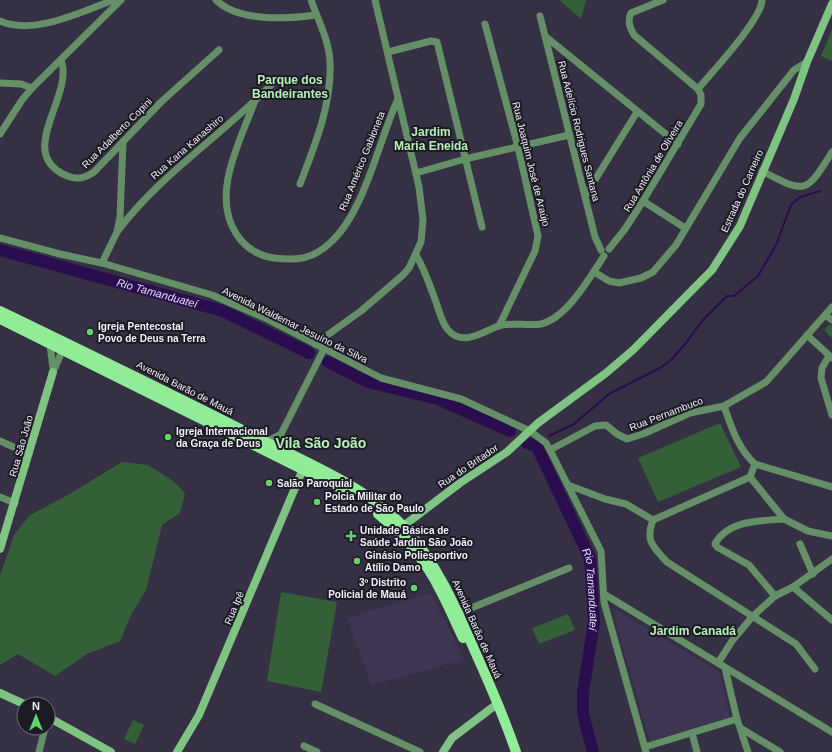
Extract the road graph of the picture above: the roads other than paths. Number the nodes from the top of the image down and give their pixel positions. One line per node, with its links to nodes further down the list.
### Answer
1 (114, 0): 11 (street)
2 (121, 0): 16 (street)
3 (216, 0): 9 (street)
4 (310, 0): 9 (street)
5 (374, 0): 15 (street)
6 (663, 0): 21 (street)
7 (762, 0): 21 (street)
8 (832, 4): 17 (street, Estrada do Carneiro)
9 (316, 15): 34 (street)
10 (540, 16): 13 (street, Rua Adelício Rodrigues Santana)
11 (0, 21)
12 (485, 24): 29 (street, Rua Joaquim José de Araújo)
13 (546, 37): 24 (street); 26 (street, Rua Adelício Rodrigues Santana)
14 (219, 50): 27 (street, Rua Adalberto Copini)
15 (388, 52): 22 (street); 31 (street)
16 (61, 60): 20 (street); 27 (street, Rua Adalberto Copini)
17 (807, 62): 32 (street, Estrada do Carneiro); 38 (street)
18 (274, 82): 23 (street, Rua Kana Kanashiro)
19 (0, 83): 20 (street)
20 (32, 88): 25 (street)
21 (698, 89): 28 (street, Rua Antônia de Oliveira)
22 (398, 99): 23 (street, Rua Américo Gabioneta); 33 (street)
23 (254, 103): 39 (street, Rua Kana Kanashiro)
24 (638, 112): 28 (street); 35 (street)
25 (0, 134)
26 (569, 135): 29 (street); 35 (street, Rua Adelício Rodrigues Santana)
27 (123, 142): 39 (street)
28 (678, 144): 36 (street, Rua Antônia de Oliveira)
29 (518, 146): 31 (street); 50 (street, Rua Joaquim José de Araújo)
30 (832, 152): 32 (street)
31 (465, 159): 33 (street); 37 (street)
32 (762, 171): 60 (street, Estrada do Carneiro)
33 (416, 173): 42 (street)
34 (300, 184)
35 (585, 196): 41 (street, Rua Adelício Rodrigues Santana)
36 (643, 201): 38 (street); 41 (street, Rua Antônia de Oliveira)
37 (482, 227)
38 (685, 228): 44 (street)
39 (117, 232): 43 (street)
40 (0, 238): 43 (street, Avenida Waldemar Jesuíno da Silva)
41 (603, 253): 44 (street)
42 (416, 255): 50 (street); 52 (street)
43 (102, 263): 52 (street, Avenida Waldemar Jesuíno da Silva)
44 (594, 272): 50 (street)
45 (832, 307): 47 (street, Rua Pernambuco)
46 (0, 311): 54 (main road, Avenida Barão de Mauá)
47 (825, 315): 49 (street); 51 (street, Rua Pernambuco)
48 (0, 319): 53 (main road, Avenida Barão de Mauá)
49 (832, 320)
50 (500, 326)
51 (806, 336): 56 (street); 58 (street, Rua Pernambuco)
52 (316, 344): 55 (street, Avenida Waldemar Jesuíno da Silva)
53 (50, 345): 54 (main road, Avenida Barão de Mauá); 57 (street, Rua São João)
54 (64, 347): 57 (street, Rua São João); 63 (main road, Avenida Barão de Mauá); 64 (main road, Avenida Barão de Mauá)
55 (324, 348): 60 (street, Avenida Waldemar Jesuíno da Silva); 61 (street)
56 (831, 357): 59 (street)
57 (53, 372): 67 (street, Rua São João)
58 (724, 406): 65 (street, Rua Pernambuco); 68 (street)
59 (832, 415)
60 (530, 431): 65 (street, Avenida Waldemar Jesuíno da Silva); 78 (street, Rua do Britador)
61 (281, 434): 63 (street); 66 (street)
62 (0, 441): 67 (street)
63 (266, 443): 64 (street); 66 (main road, Avenida Barão de Mauá)
64 (252, 444): 69 (main road, Avenida Barão de Mauá)
65 (550, 450): 72 (street, Avenida Waldemar Jesuíno da Silva)
66 (286, 451): 70 (main road, Avenida Barão de Mauá)
67 (29, 454): 75 (street, Rua São João)
68 (755, 464): 71 (street); 73 (street)
69 (303, 469): 70 (main road); 78 (main road, Avenida Barão de Mauá); 109 (street, Rua Ipê)
70 (333, 476): 78 (main road, Avenida Barão de Mauá)
71 (750, 477): 76 (street); 77 (street)
72 (568, 485): 77 (street); 86 (street, Avenida Waldemar Jesuíno da Silva)
73 (832, 487)
74 (0, 497): 75 (street)
75 (15, 503): 81 (street, Rua São João)
76 (784, 519): 79 (street); 87 (street)
77 (654, 520): 89 (street)
78 (400, 529): 88 (main road, Avenida Barão de Mauá); 97 (main road, Avenida Barão de Mauá)
79 (832, 536)
80 (800, 544): 84 (street)
81 (0, 549)
82 (832, 559): 84 (street)
83 (569, 568): 88 (street)
84 (813, 574): 85 (street)
85 (793, 587): 87 (street); 90 (street)
86 (604, 594): 91 (street); 106 (street, Avenida Waldemar Jesuíno da Silva)
87 (775, 596): 89 (street)
88 (459, 613): 97 (main road, Avenida Barão de Mauá)
89 (752, 617): 91 (street); 93 (street)
90 (832, 620)
91 (718, 664): 92 (street)
92 (725, 668): 98 (street); 101 (street)
93 (815, 669)
94 (0, 693): 95 (street)
95 (16, 700)
96 (316, 704): 111 (street)
97 (495, 706): 112 (street); 113 (main road, Avenida Barão de Mauá); 114 (main road, Avenida Barão de Mauá)
98 (738, 719): 100 (street); 102 (street)
99 (56, 722): 105 (street)
100 (742, 729): 116 (street); 117 (street)
101 (831, 730)
102 (692, 733): 106 (street); 115 (street)
103 (43, 736): 107 (street)
104 (304, 746): 110 (street)
105 (103, 750): 108 (street)
106 (645, 750)
107 (39, 752)
108 (111, 752)
109 (177, 752)
110 (317, 752)
111 (420, 752)
112 (442, 752)
113 (510, 752)
114 (516, 752)
115 (697, 752)
116 (748, 752)
117 (780, 752)

